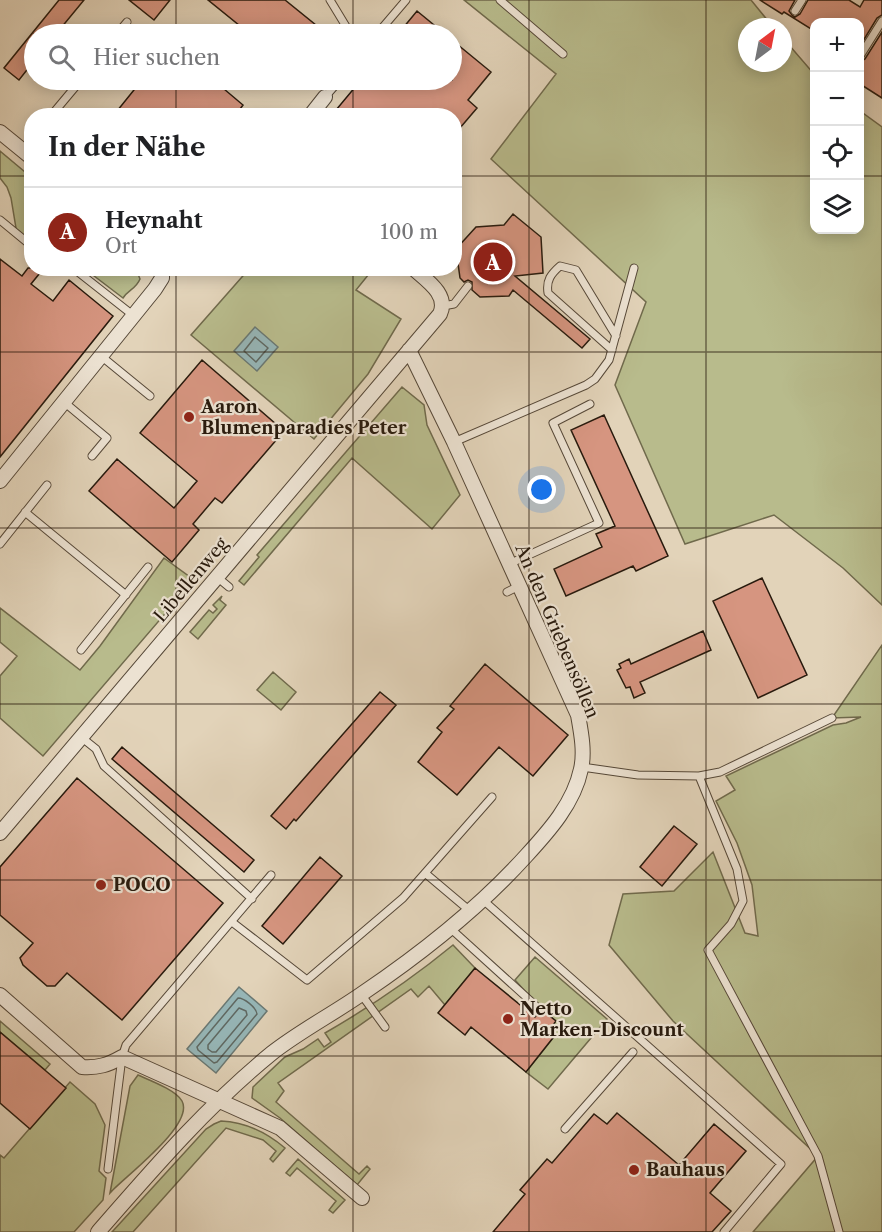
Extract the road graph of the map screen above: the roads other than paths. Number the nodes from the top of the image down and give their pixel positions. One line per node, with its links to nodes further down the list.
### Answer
1 (330, 0): 7 (lane)
2 (406, 0): 8 (lane)
3 (500, 0): 10 (lane)
4 (802, 0): 5 (lane)
5 (795, 11)
6 (882, 21): 9 (lane)
7 (345, 24)
8 (386, 24)
9 (864, 50)
10 (563, 54)
11 (73, 90): 14 (lane)
12 (332, 90): 13 (lane)
13 (325, 98): 15 (street)
14 (58, 108)
15 (317, 108)
16 (0, 132): 17 (street)
17 (24, 152)
18 (0, 220): 19 (lane)
19 (24, 240)
20 (634, 268): 27 (lane)
21 (84, 276): 26 (lane)
22 (162, 276): 26 (street)
23 (421, 276): 25 (street)
24 (468, 286): 25 (lane)
25 (443, 306): 28 (street)
26 (134, 316): 30 (street)
27 (616, 336): 29 (lane); 29 (lane)
28 (409, 350): 34 (street, An den Griebensöllen); 42 (street, Libellenweg)
29 (612, 350): 34 (lane)
30 (101, 356): 31 (lane); 32 (street)
31 (150, 396)
32 (64, 402): 35 (lane); 36 (street)
33 (590, 404): 40 (lane)
34 (454, 442): 40 (street, An den Griebensöllen)
35 (92, 456)
36 (0, 481)
37 (47, 485): 38 (lane)
38 (25, 512): 39 (lane); 44 (lane)
39 (4, 544)
40 (509, 564): 48 (street, An den Griebensöllen)
41 (148, 567): 44 (lane)
42 (217, 577): 43 (lane); 47 (street, Libellenweg)
43 (229, 587)
44 (126, 595): 45 (lane)
45 (81, 650)
46 (832, 718): 49 (lane)
47 (81, 737): 51 (street, Libellenweg); 54 (lane)
48 (582, 768): 49 (lane); 55 (street, An den Griebensöllen)
49 (699, 777): 71 (lane)
50 (492, 797): 52 (lane)
51 (0, 833)
52 (425, 873): 56 (lane); 57 (lane)
53 (271, 875): 54 (lane)
54 (252, 899): 57 (lane)
55 (483, 900): 56 (street, An den Griebensöllen); 70 (lane)
56 (470, 911): 58 (street, An den Griebensöllen)
57 (232, 922): 64 (lane)
58 (450, 928): 59 (street, An den Griebensöllen); 61 (lane)
59 (361, 994): 62 (lane); 65 (street, An den Griebensöllen)
60 (0, 996): 64 (street)
61 (535, 1005)
62 (386, 1027)
63 (633, 1052): 66 (lane)
64 (122, 1057): 65 (street); 67 (lane)
65 (218, 1101): 68 (street); 69 (street, An den Griebensöllen)
66 (566, 1129)
67 (108, 1169)
68 (362, 1198)
69 (98, 1232)
70 (724, 1232)
71 (840, 1232)

